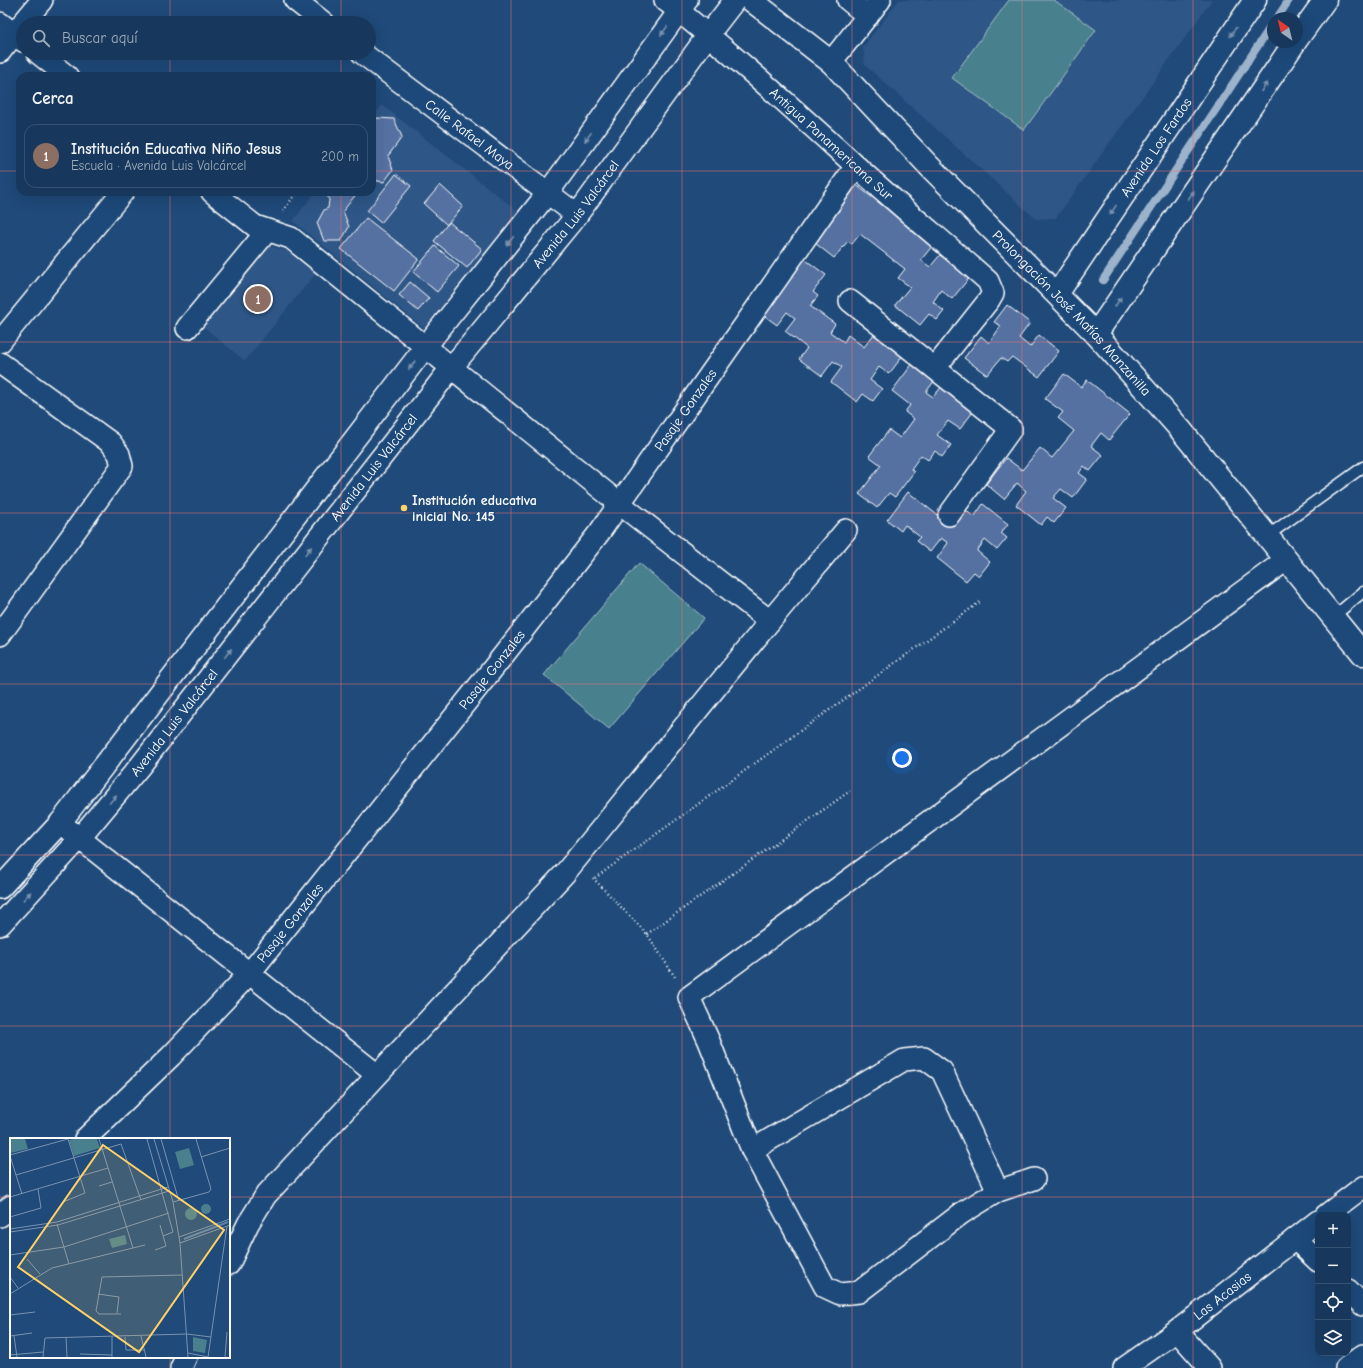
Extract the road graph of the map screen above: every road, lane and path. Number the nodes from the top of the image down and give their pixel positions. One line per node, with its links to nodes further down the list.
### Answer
1 (42, 0): 10 (street)
2 (295, 0): 11 (street)
3 (735, 0): 14 (street, Avenida Luis Valcárcel)
4 (750, 0): 19 (street, Prolongación José Matías Manzanilla)
5 (848, 0): 9 (street)
6 (1255, 0): 27 (street, Avenida Los Fardos, one-way to 27)
7 (1325, 0): 13 (street)
8 (676, 4): 14 (street, Antigua Panamericana Sur); 22 (street, Avenida Luis Valcárcel, one-way to 22)
9 (874, 8): 19 (street)
10 (28, 16)
11 (315, 16)
12 (16, 30): 16 (street)
13 (1303, 31)
14 (708, 35): 21 (street, Antigua Panamericana Sur); 25 (street, Avenida Luis Valcárcel)
15 (1291, 48): 30 (street, one-way to 15)
16 (0, 52)
17 (47, 60): 20 (street)
18 (371, 60): 22 (street, Calle Rafael Maya)
19 (831, 62): 27 (street, Prolongación José Matías Manzanilla)
20 (62, 72)
21 (856, 166): 35 (street, Antigua Panamericana Sur); 37 (street, Pasaje Gonzales)
22 (547, 194): 25 (street, Calle Rafael Maya); 32 (street, Avenida Luis Valcárcel, one-way to 32)
23 (120, 196): 31 (street)
24 (217, 196): 26 (street)
25 (576, 216): 34 (street, Avenida Luis Valcárcel)
26 (267, 231): 29 (street); 32 (street)
27 (1057, 294): 30 (street, Prolongación José Matías Manzanilla)
28 (850, 301): 35 (street)
29 (187, 328)
30 (1096, 334): 40 (street, Prolongación José Matías Manzanilla)
31 (0, 342)
32 (426, 346): 34 (street); 49 (street, Avenida Luis Valcárcel, one-way to 49)
33 (0, 363): 46 (street)
34 (452, 367): 37 (street); 50 (street, Avenida Luis Valcárcel, one-way to 34)
35 (935, 368): 38 (street)
36 (1363, 468): 40 (lane)
37 (620, 504): 45 (street); 56 (street, Pasaje Gonzales)
38 (949, 515)
39 (846, 530): 45 (street)
40 (1266, 536): 41 (street, Prolongación José Matías Manzanilla)
41 (1286, 560): 44 (street, Prolongación José Matías Manzanilla); 57 (street)
42 (1363, 592): 44 (lane)
43 (980, 602): 52 (path)
44 (1332, 617): 47 (street, Prolongación José Matías Manzanilla)
45 (770, 621): 51 (street)
46 (0, 636)
47 (1363, 654)
48 (850, 791): 55 (path)
49 (60, 823): 50 (street); 53 (street, Avenida Luis Valcárcel)
50 (79, 839): 54 (street, Avenida Luis Valcárcel, one-way to 50); 56 (street)
51 (576, 860): 52 (path); 58 (street)
52 (594, 878): 55 (path)
53 (0, 888)
54 (0, 925)
55 (647, 934): 57 (path)
56 (248, 974): 58 (street); 59 (street, Pasaje Gonzales)
57 (689, 997): 60 (street)
58 (376, 1074): 70 (street)
59 (86, 1138)
60 (752, 1150): 63 (street); 63 (street)
61 (1034, 1179): 63 (street)
62 (1363, 1187): 65 (street)
63 (998, 1191)
64 (10, 1207): 66 (street)
65 (1330, 1212)
66 (0, 1216)
67 (1315, 1223): 68 (street, Las Acasias)
68 (1295, 1239): 69 (street); 73 (street, Las Acasias)
69 (1315, 1258)
70 (230, 1262)
71 (1351, 1293): 72 (street)
72 (1363, 1305)
73 (1177, 1331): 77 (street, Las Acasias); 78 (street)
74 (1363, 1355): 79 (street)
75 (186, 1358): 76 (street)
76 (181, 1368)
77 (1124, 1368)
78 (1210, 1368)
79 (1346, 1368)

